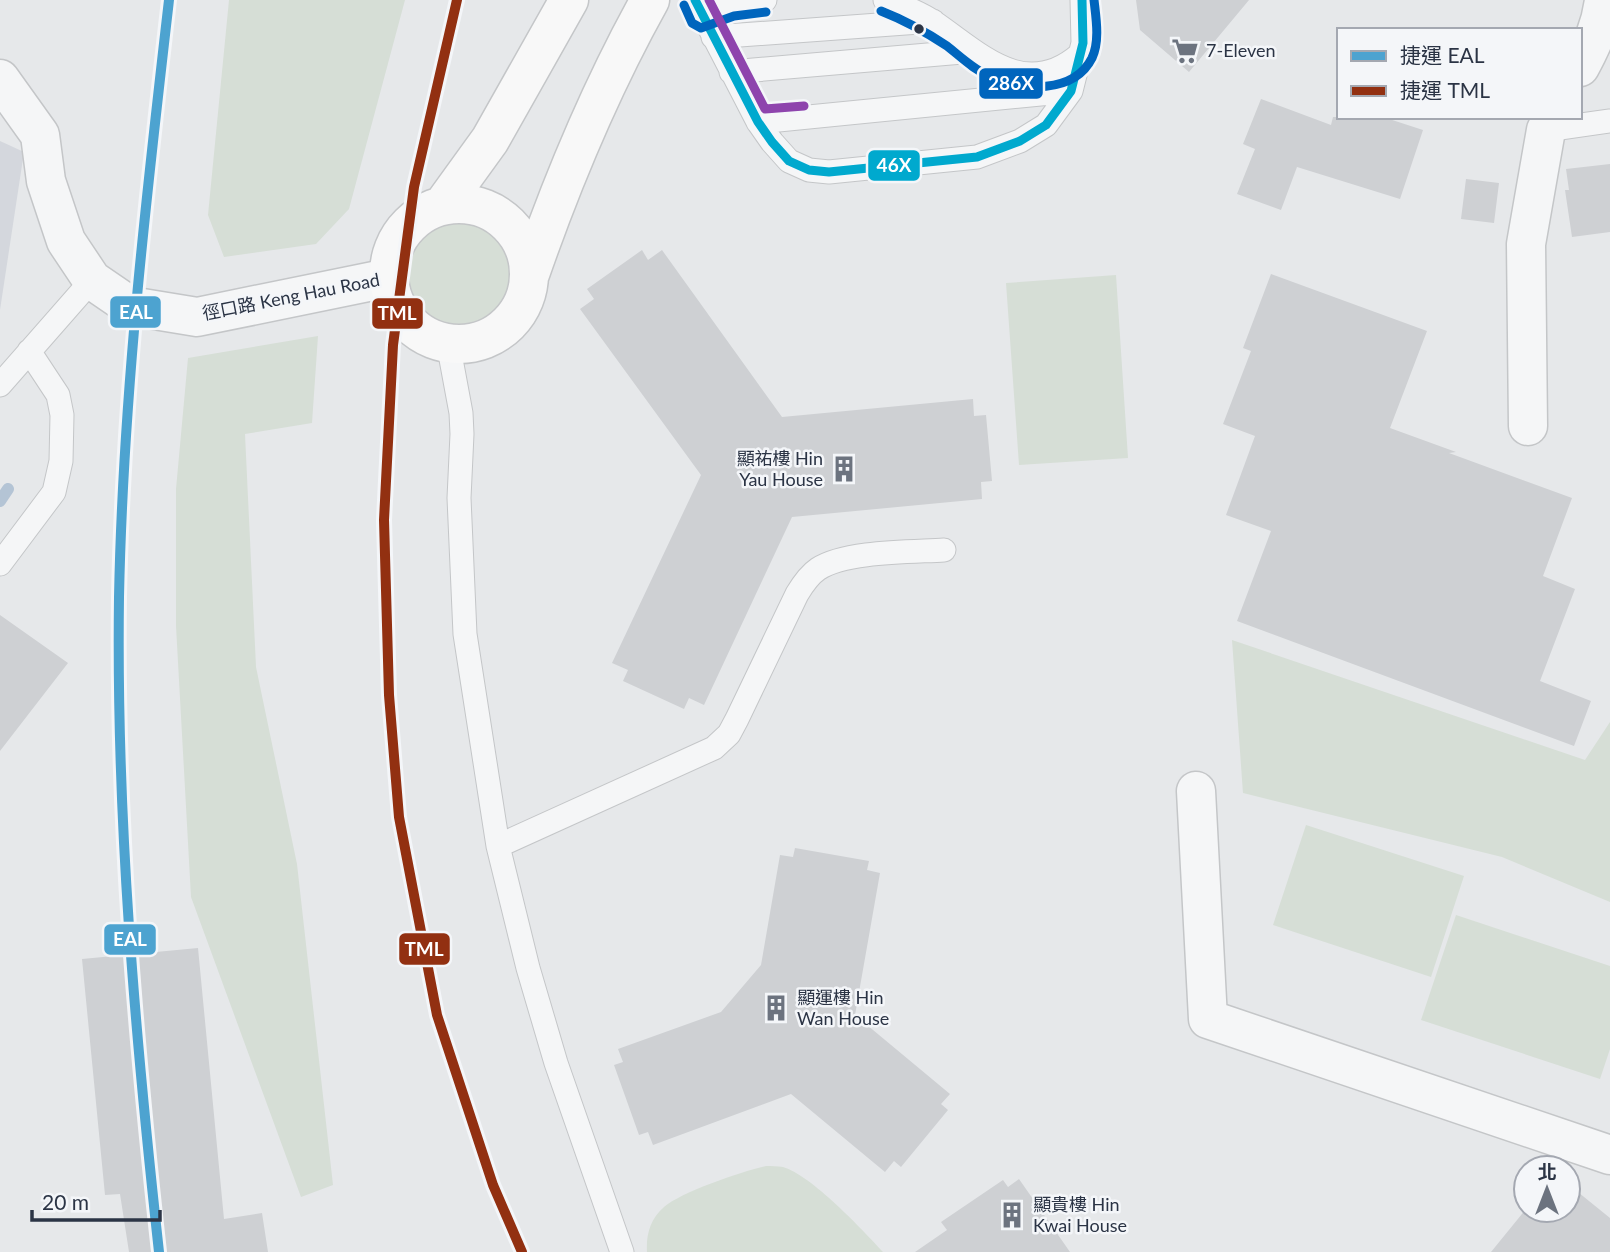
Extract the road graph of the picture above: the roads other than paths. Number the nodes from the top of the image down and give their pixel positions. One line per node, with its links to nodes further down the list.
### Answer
1 (569, 0): 18 (street)
2 (650, 0): 19 (street)
3 (765, 0): 7 (lane)
4 (885, 0): 8 (lane)
5 (1082, 0): 10 (lane)
6 (1604, 0): 11 (street)
7 (704, 18): 8 (lane); 12 (lane)
8 (933, 21): 9 (lane)
9 (974, 51): 10 (lane); 12 (lane)
10 (1079, 55): 14 (lane)
11 (1582, 63)
12 (732, 72): 16 (lane)
13 (0, 79): 21 (street, 徑口路 Keng Hau Road)
14 (1071, 91): 16 (lane); 16 (lane)
15 (1610, 121): 17 (lane)
16 (758, 122)
17 (1549, 123): 25 (street)
18 (443, 205): 19 (street); 20 (street)
19 (530, 274): 22 (street)
20 (388, 278): 21 (street, 徑口路 Keng Hau Road); 22 (street)
21 (92, 280): 23 (lane)
22 (448, 343): 29 (lane)
23 (29, 351): 24 (lane); 27 (lane)
24 (0, 385)
25 (1528, 426)
26 (944, 550): 29 (lane)
27 (0, 564)
28 (1196, 790): 30 (street)
29 (498, 846): 31 (lane)
30 (1610, 1155)
31 (622, 1252)

